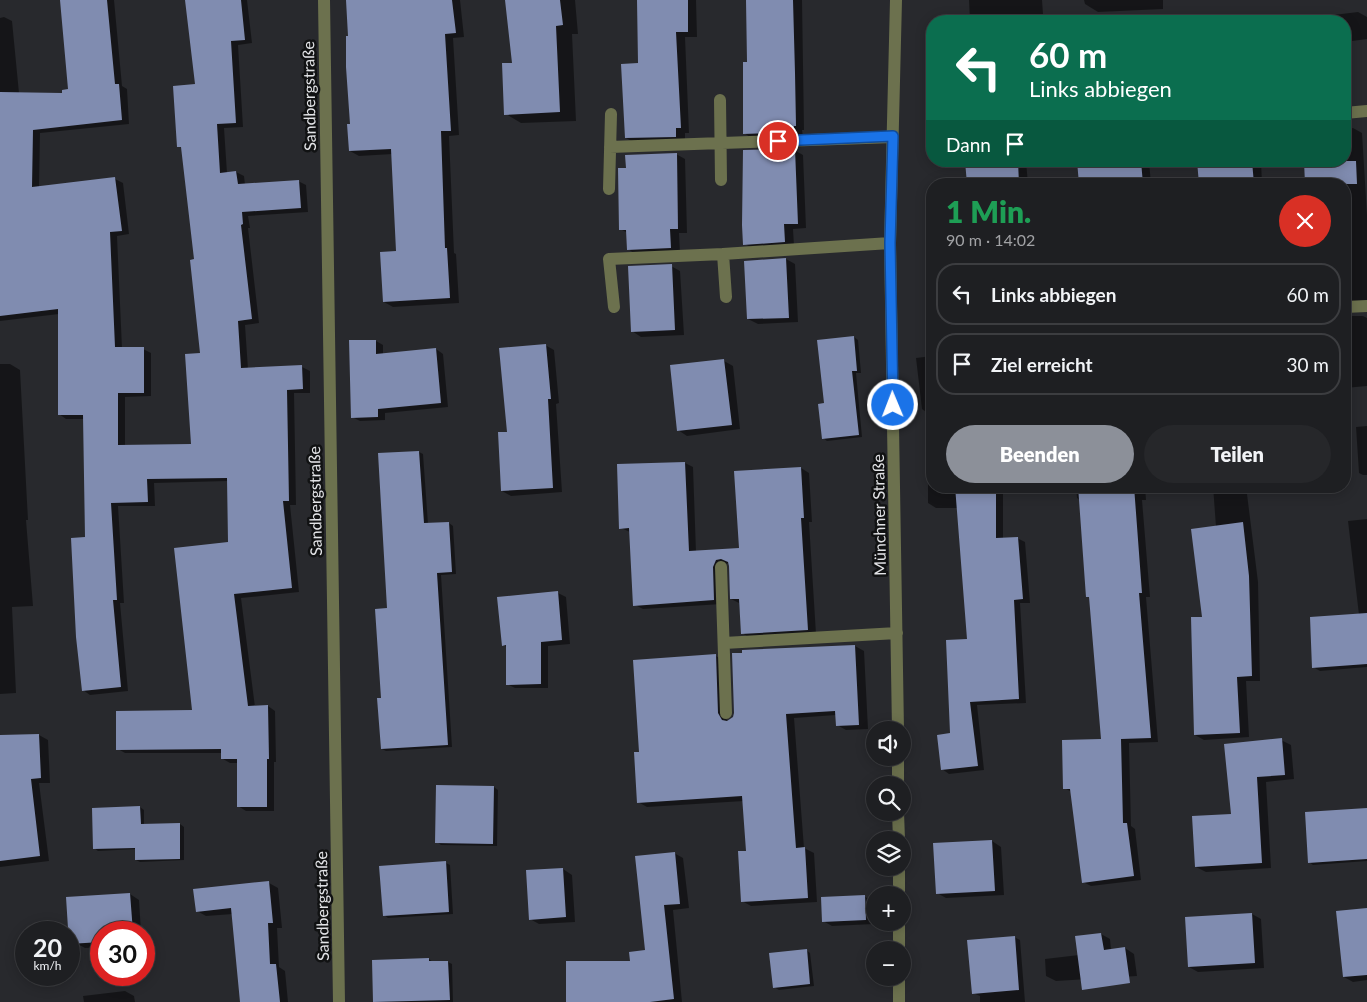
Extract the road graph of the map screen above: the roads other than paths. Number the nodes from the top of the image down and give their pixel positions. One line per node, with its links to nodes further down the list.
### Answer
1 (324, 0): 24 (street, Sandbergstraße)
2 (896, 0): 7 (street, Münchner Straße)
3 (720, 100): 8 (street)
4 (1367, 111): 5 (street)
5 (1351, 112)
6 (611, 114): 9 (street)
7 (893, 136): 8 (street); 12 (street, Münchner Straße)
8 (721, 143): 9 (street); 10 (street)
9 (610, 147): 11 (street)
10 (721, 180)
11 (609, 189)
12 (890, 243): 13 (street); 19 (street, Münchner Straße)
13 (723, 254): 14 (street); 16 (street)
14 (726, 297)
15 (1367, 306): 17 (street)
16 (614, 307)
17 (1351, 307)
18 (721, 567): 20 (street)
19 (897, 633): 20 (street); 22 (street, Münchner Straße)
20 (724, 643): 21 (street)
21 (726, 713)
22 (898, 721)
23 (899, 986): 25 (street)
24 (339, 1002)
25 (900, 1002)

